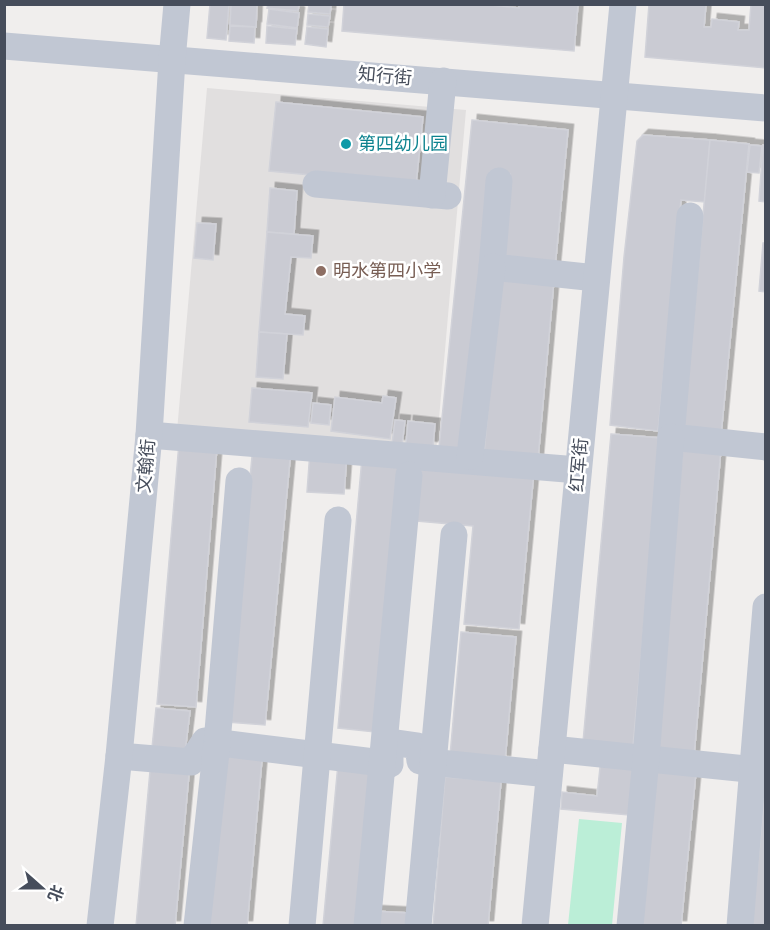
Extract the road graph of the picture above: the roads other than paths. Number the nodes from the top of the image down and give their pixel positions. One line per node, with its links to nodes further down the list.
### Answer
1 (177, 4): 4 (street, 文翰街)
2 (623, 4): 6 (street, 红军街)
3 (4, 46): 4 (street, 知行街)
4 (172, 60): 5 (street, 知行街); 13 (street, 文翰街)
5 (444, 81): 6 (street, 知行街); 9 (street)
6 (614, 96): 7 (street, 知行街); 12 (street, 红军街)
7 (765, 108)
8 (499, 181): 11 (street)
9 (316, 184)
10 (690, 216): 14 (street)
11 (492, 267): 12 (street); 16 (street)
12 (596, 279): 17 (street, 红军街)
13 (149, 435): 17 (street); 24 (street, 文翰街)
14 (671, 437): 15 (street); 26 (street)
15 (765, 447)
16 (470, 456)
17 (578, 470): 27 (street, 红军街)
18 (409, 475): 29 (street)
19 (239, 481): 23 (street)
20 (338, 520): 25 (street)
21 (454, 535): 28 (street)
22 (765, 607): 30 (street)
23 (217, 743): 24 (street); 25 (street); 32 (street)
24 (119, 756): 31 (street, 文翰街)
25 (319, 756): 29 (street); 33 (street)
26 (646, 759): 27 (street); 30 (street); 37 (street)
27 (551, 761): 28 (street); 36 (street, 红军街)
28 (433, 762): 29 (street); 35 (street)
29 (383, 763): 34 (street)
30 (759, 770): 38 (street)
31 (100, 926)
32 (196, 926)
33 (302, 926)
34 (367, 926)
35 (418, 926)
36 (535, 926)
37 (630, 926)
38 (740, 926)

